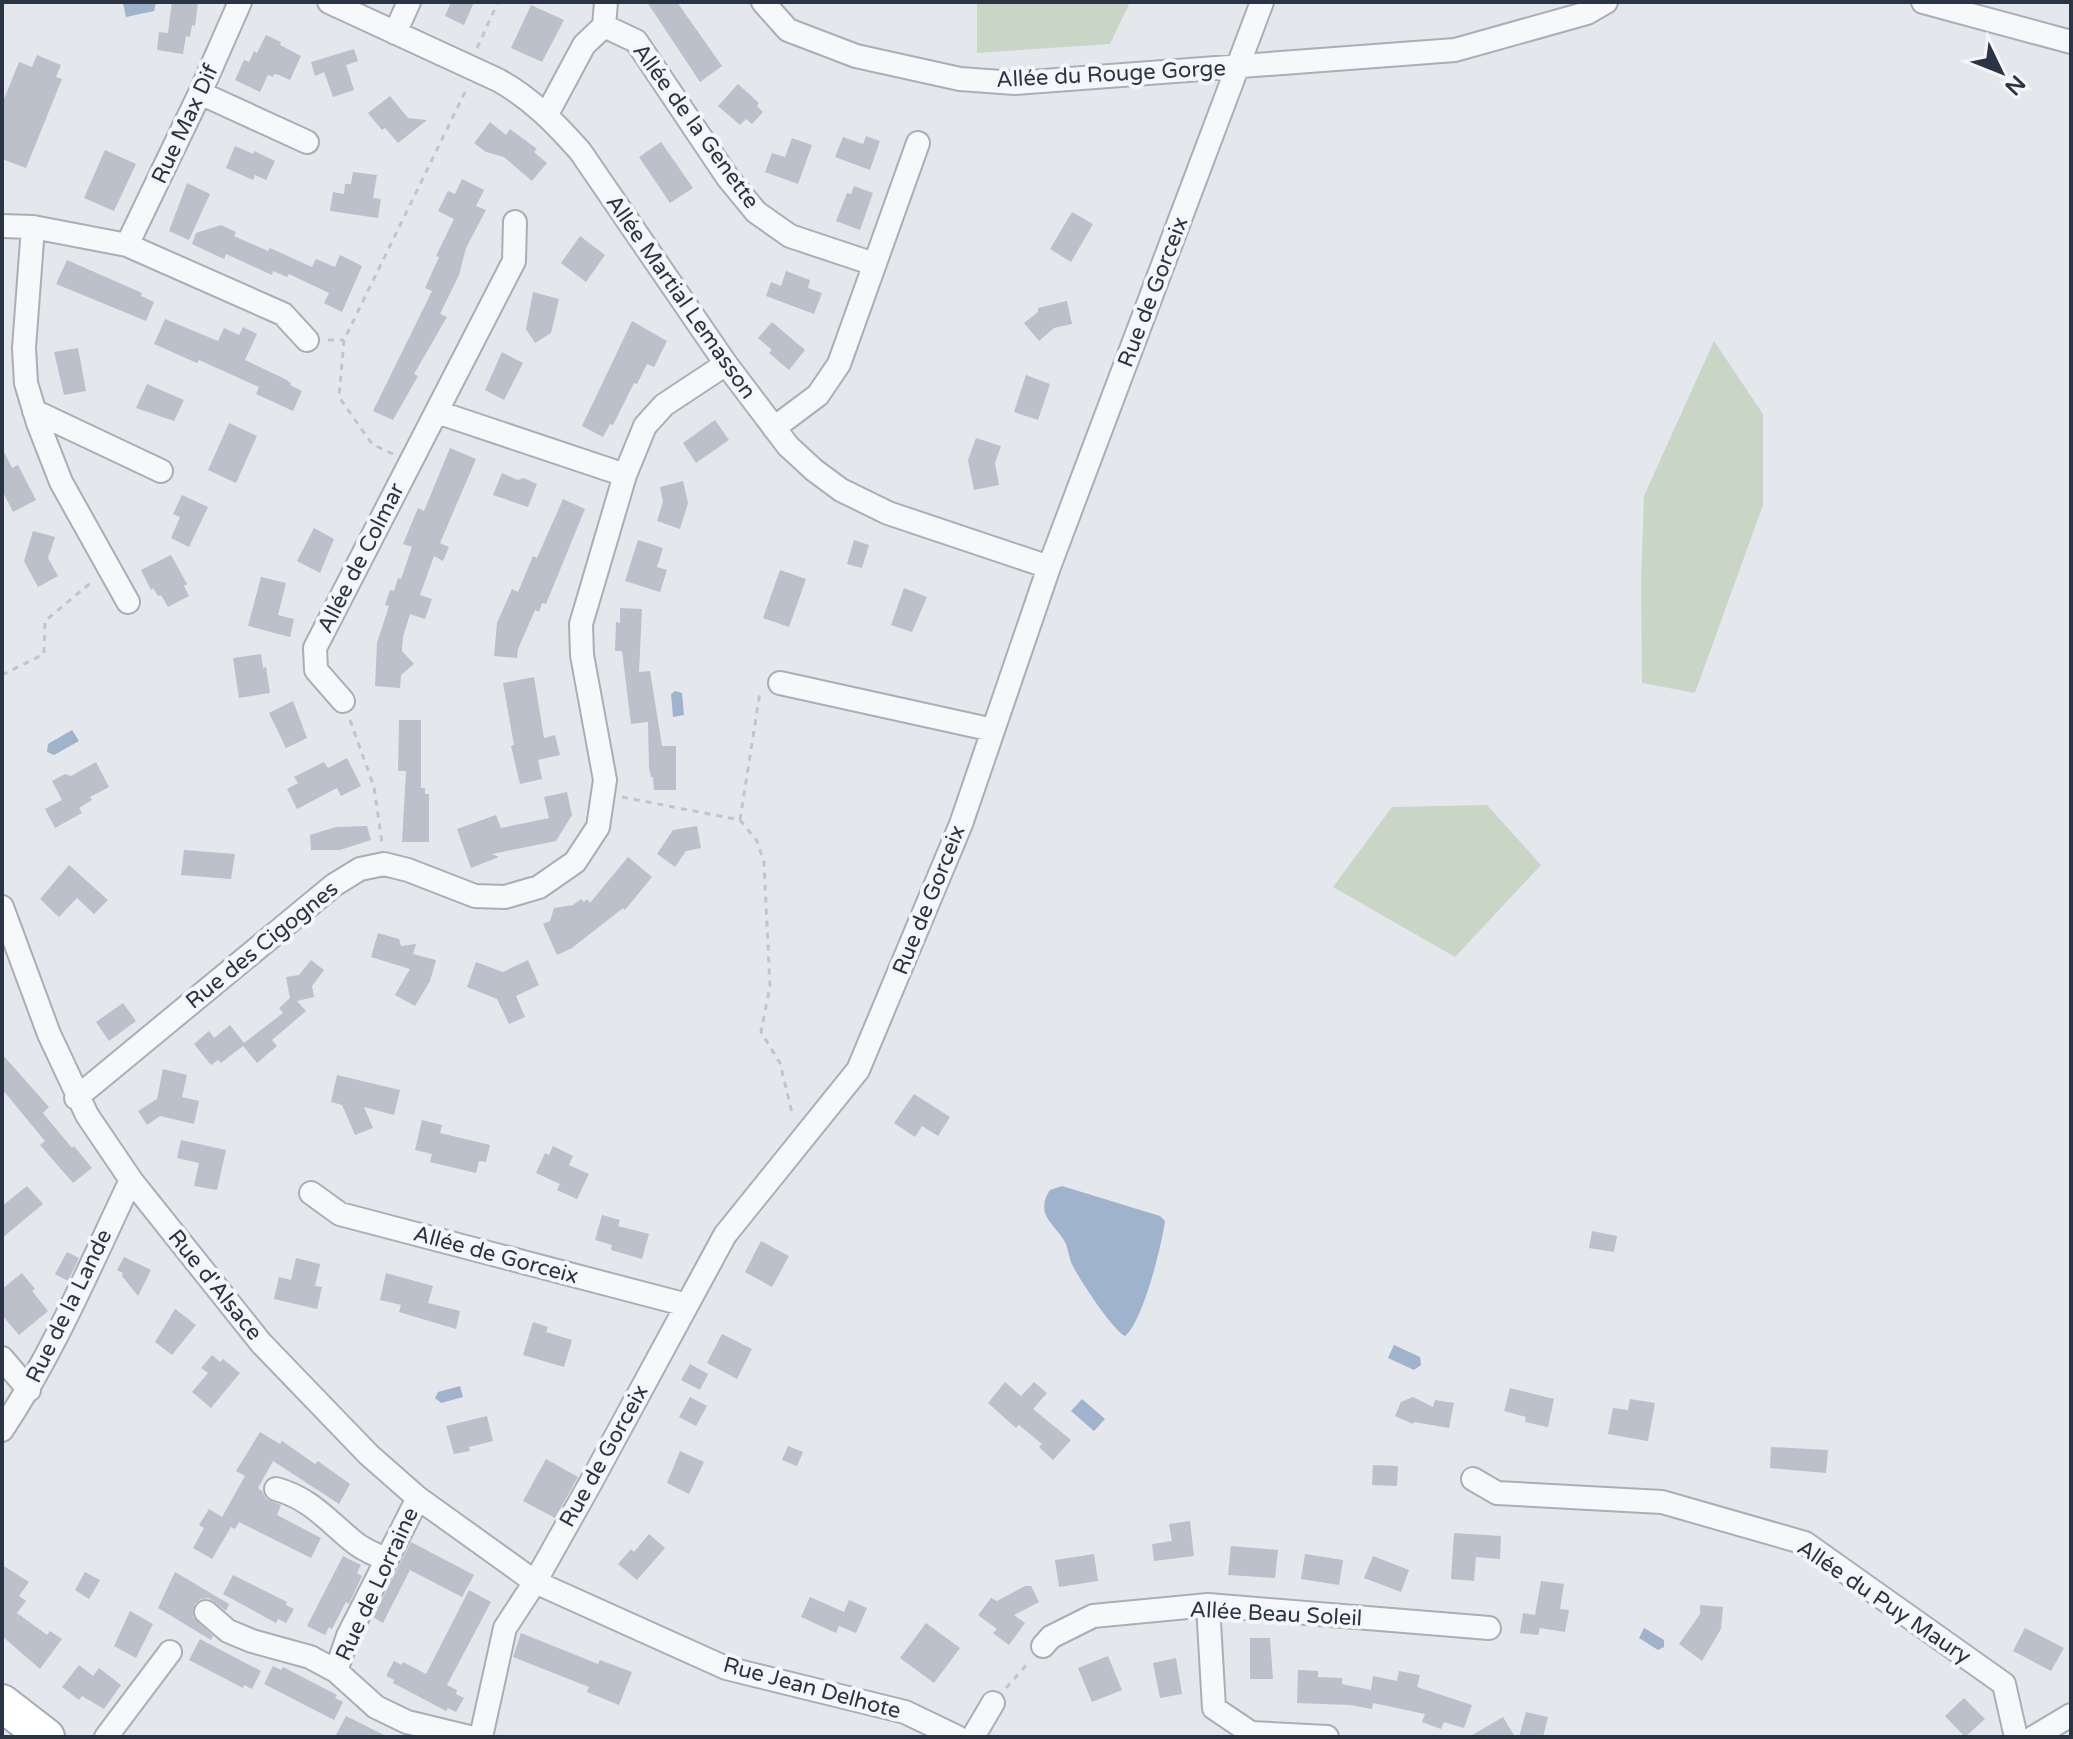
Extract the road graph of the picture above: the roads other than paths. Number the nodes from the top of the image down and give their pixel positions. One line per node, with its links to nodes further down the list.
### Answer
1 (240, 2): 13 (street, Rue Max Dif)
2 (329, 2): 10 (street, Allée Martial Lemasson)
3 (409, 2): 10 (street)
4 (606, 2): 9 (street)
5 (763, 2): 12 (street, Allée du Rouge Gorge)
6 (1262, 2): 12 (street, Rue de Gorceix)
7 (1606, 2): 12 (street, Allée du Rouge Gorge)
8 (1923, 2): 11 (street)
9 (604, 26): 14 (street); 21 (street, Allée de la Genette)
10 (395, 33): 14 (street, Allée Martial Lemasson)
11 (2071, 42)
12 (1238, 68): 29 (street, Rue de Gorceix)
13 (200, 93): 15 (street); 20 (street, Rue Max Dif)
14 (547, 114): 23 (street, Allée Martial Lemasson)
15 (307, 142)
16 (918, 143): 21 (street)
17 (515, 222): 25 (street, Allée de Colmar)
18 (2, 226): 19 (street)
19 (33, 227): 20 (street); 24 (street)
20 (127, 245): 22 (street)
21 (874, 264): 26 (street)
22 (307, 340)
23 (726, 364): 26 (street, Allée Martial Lemasson); 28 (street)
24 (34, 411): 27 (street); 30 (street)
25 (437, 412): 28 (street); 32 (street, Allée de Colmar)
26 (774, 428): 29 (street, Allée Martial Lemasson)
27 (161, 471)
28 (625, 475): 35 (street, Rue des Cigognes)
29 (1049, 567): 33 (street, Rue de Gorceix)
30 (128, 602)
31 (780, 683): 33 (street)
32 (343, 701)
33 (993, 730): 38 (street, Rue de Gorceix)
34 (2, 907): 35 (street, Rue d'Alsace)
35 (76, 1098): 36 (street, Rue d'Alsace)
36 (131, 1180): 40 (street, Rue de la Lande); 44 (street, Rue d'Alsace)
37 (311, 1193): 38 (street, Allée de Gorceix)
38 (687, 1305): 46 (street, Rue de Gorceix)
39 (2, 1358): 40 (street)
40 (29, 1390): 41 (street, Rue de la Lande)
41 (2, 1430)
42 (1473, 1479): 64 (street, Allée du Puy Maury)
43 (276, 1489): 45 (street)
44 (418, 1498): 45 (street, Rue de Lorraine); 46 (street, Rue d'Alsace)
45 (387, 1560): 52 (street, Rue de Lorraine)
46 (535, 1582): 60 (street, Rue de Gorceix); 61 (street, Rue Jean Delhote)
47 (1208, 1605): 49 (street, Allée Beau Soleil); 50 (street, Allée Beau Soleil); 56 (street)
48 (206, 1612): 52 (street)
49 (1489, 1628)
50 (1043, 1646)
51 (170, 1652): 58 (street)
52 (336, 1671): 59 (street)
53 (2, 1703): 57 (main road)
54 (993, 1703): 62 (street)
55 (2071, 1715): 65 (street)
56 (1278, 1736): 63 (street)
57 (46, 1737)
58 (106, 1737)
59 (469, 1737)
60 (481, 1737)
61 (957, 1737)
62 (973, 1737)
63 (1327, 1737)
64 (2016, 1737)
65 (2034, 1737)

